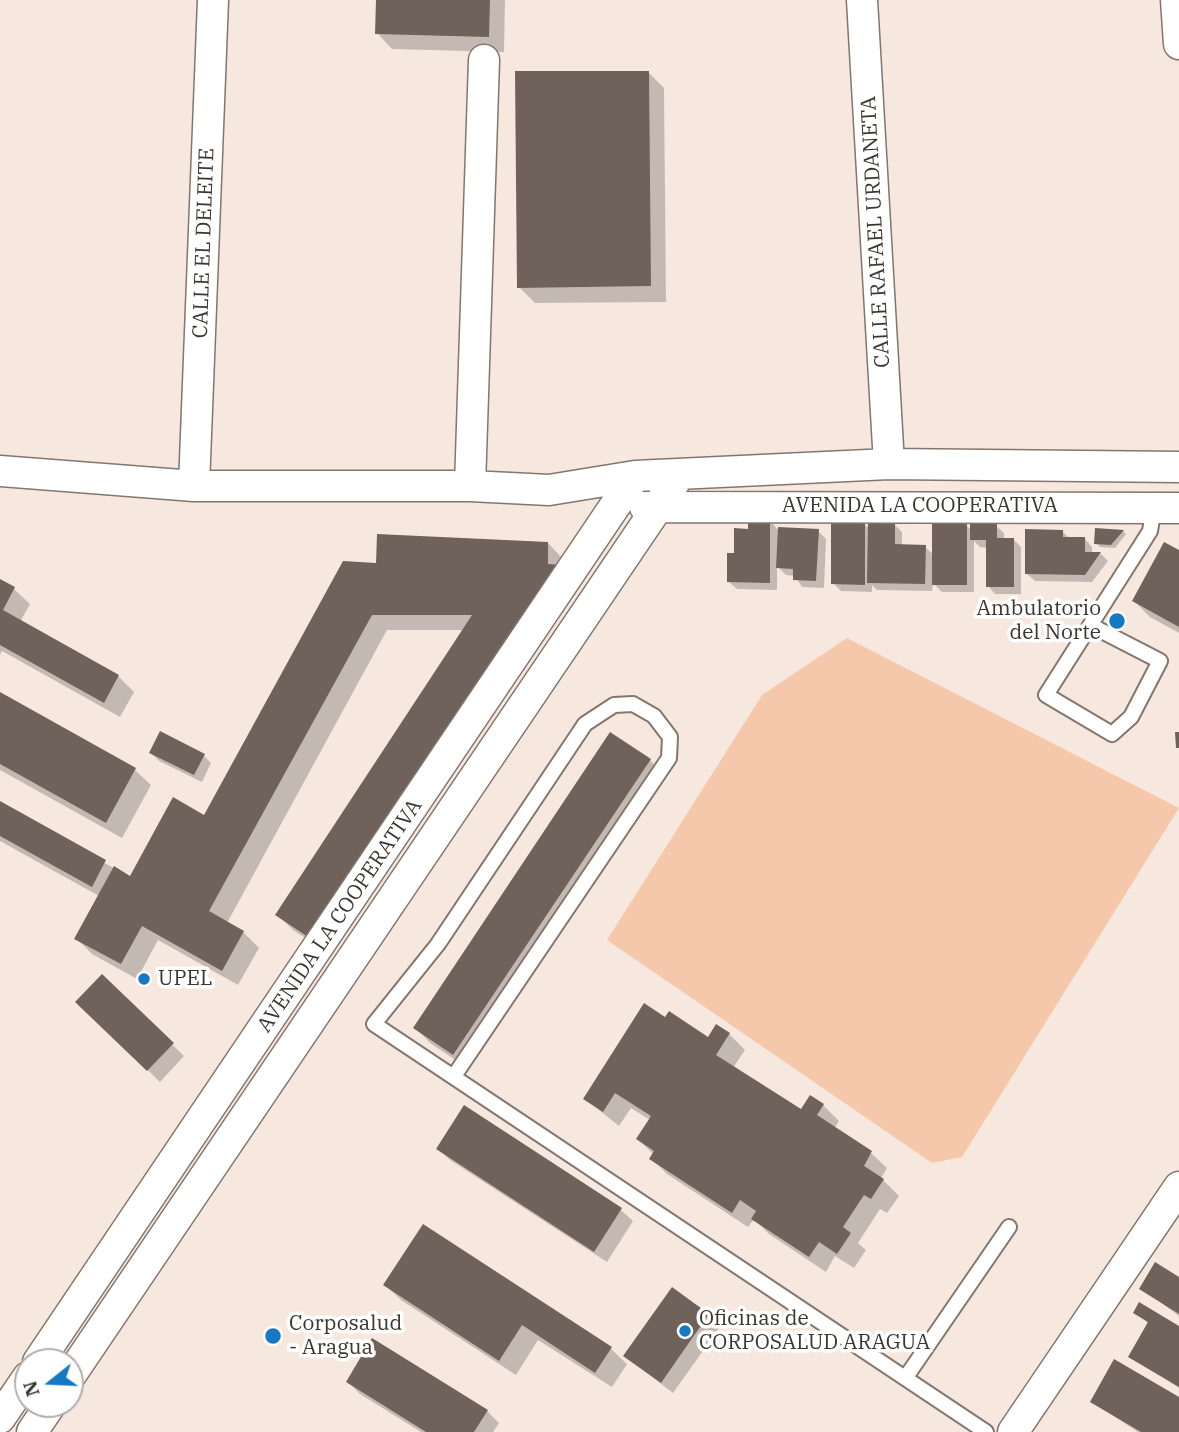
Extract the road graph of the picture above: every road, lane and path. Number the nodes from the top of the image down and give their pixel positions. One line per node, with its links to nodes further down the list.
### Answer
1 (213, 0): 11 (street, CALLE EL DELEITE)
2 (862, 0): 6 (street, CALLE RAFAEL URDANETA)
3 (1176, 0): 4 (street)
4 (1179, 44)
5 (484, 60): 12 (street)
6 (889, 464): 7 (street, AVENIDA LA COOPERATIVA); 9 (street, AVENIDA LA COOPERATIVA)
7 (1179, 467)
8 (0, 471): 11 (street, AVENIDA LA COOPERATIVA)
9 (680, 474): 10 (street, AVENIDA LA COOPERATIVA); 14 (street, AVENIDA LA COOPERATIVA)
10 (635, 476): 13 (street, AVENIDA LA COOPERATIVA); 15 (street)
11 (194, 486): 12 (street, AVENIDA LA COOPERATIVA)
12 (470, 486): 13 (street, AVENIDA LA COOPERATIVA)
13 (549, 490): 15 (street)
14 (661, 506): 15 (street, AVENIDA LA COOPERATIVA); 16 (street, AVENIDA LA COOPERATIVA); 22 (street, AVENIDA LA COOPERATIVA)
15 (617, 508): 21 (street, AVENIDA LA COOPERATIVA)
16 (1167, 508): 17 (lane)
17 (1092, 626): 17 (lane)
18 (454, 1076): 18 (lane); 23 (lane)
19 (1179, 1187): 27 (street)
20 (1009, 1227): 23 (lane)
21 (47, 1348)
22 (84, 1355)
23 (906, 1377): 26 (lane)
24 (14, 1398): 25 (street)
25 (0, 1418)
26 (986, 1432)
27 (1013, 1432)

